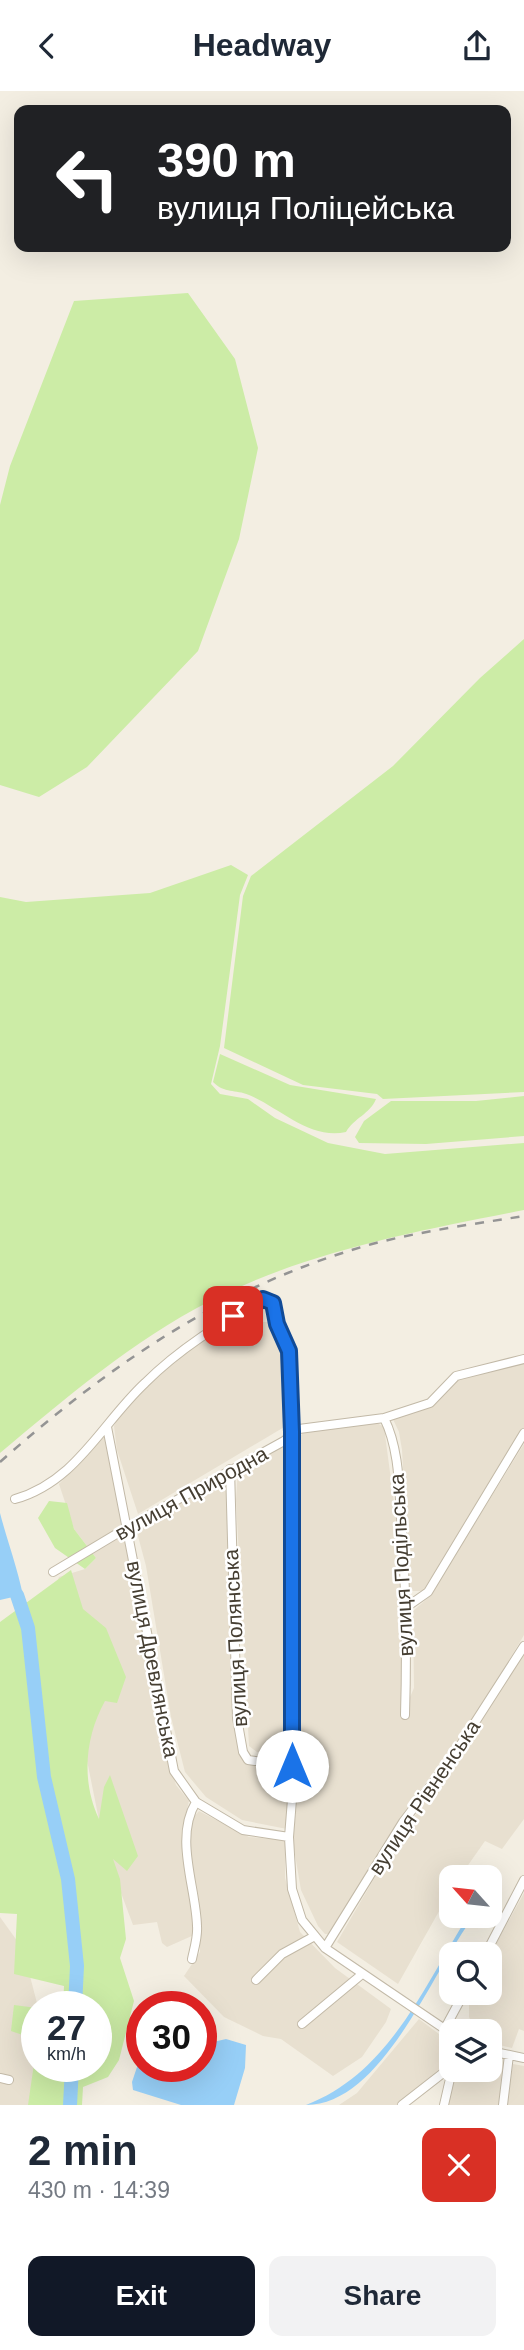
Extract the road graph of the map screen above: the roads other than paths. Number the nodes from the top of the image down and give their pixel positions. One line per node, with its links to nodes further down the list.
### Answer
1 (524, 1359): 2 (street, вулиця Природна)
2 (384, 1418): 4 (street, вулиця Природна); 10 (street, вулиця Подільська)
3 (107, 1427): 4 (street); 7 (street); 8 (street, вулиця Древлянська)
4 (292, 1432): 6 (street, вулиця Природна); 13 (street)
5 (524, 1433): 10 (street)
6 (230, 1469): 8 (street, вулиця Природна); 13 (street, вулиця Полянська)
7 (15, 1499)
8 (128, 1527): 9 (street, вулиця Природна); 14 (street, вулиця Древлянська)
9 (53, 1572)
10 (408, 1606): 12 (street, вулиця Подільська)
11 (524, 1646): 19 (street, вулиця Рівненська)
12 (405, 1715)
13 (292, 1766): 15 (street)
14 (197, 1802): 15 (street, вулиця Древлянська); 20 (street)
15 (289, 1837): 17 (street)
16 (524, 1880): 18 (street)
17 (313, 1937): 19 (street); 22 (street)
18 (492, 1942)
19 (325, 1948): 21 (street)
20 (192, 1959)
21 (361, 1975): 23 (street); 24 (street)
22 (256, 1980)
23 (302, 2024)
24 (439, 2026)
25 (502, 2054): 26 (street)
26 (509, 2055): 27 (street); 32 (street)
27 (524, 2058)
28 (439, 2078): 30 (street)
29 (449, 2082): 31 (street)
30 (402, 2105)
31 (444, 2105)
32 (503, 2105)

